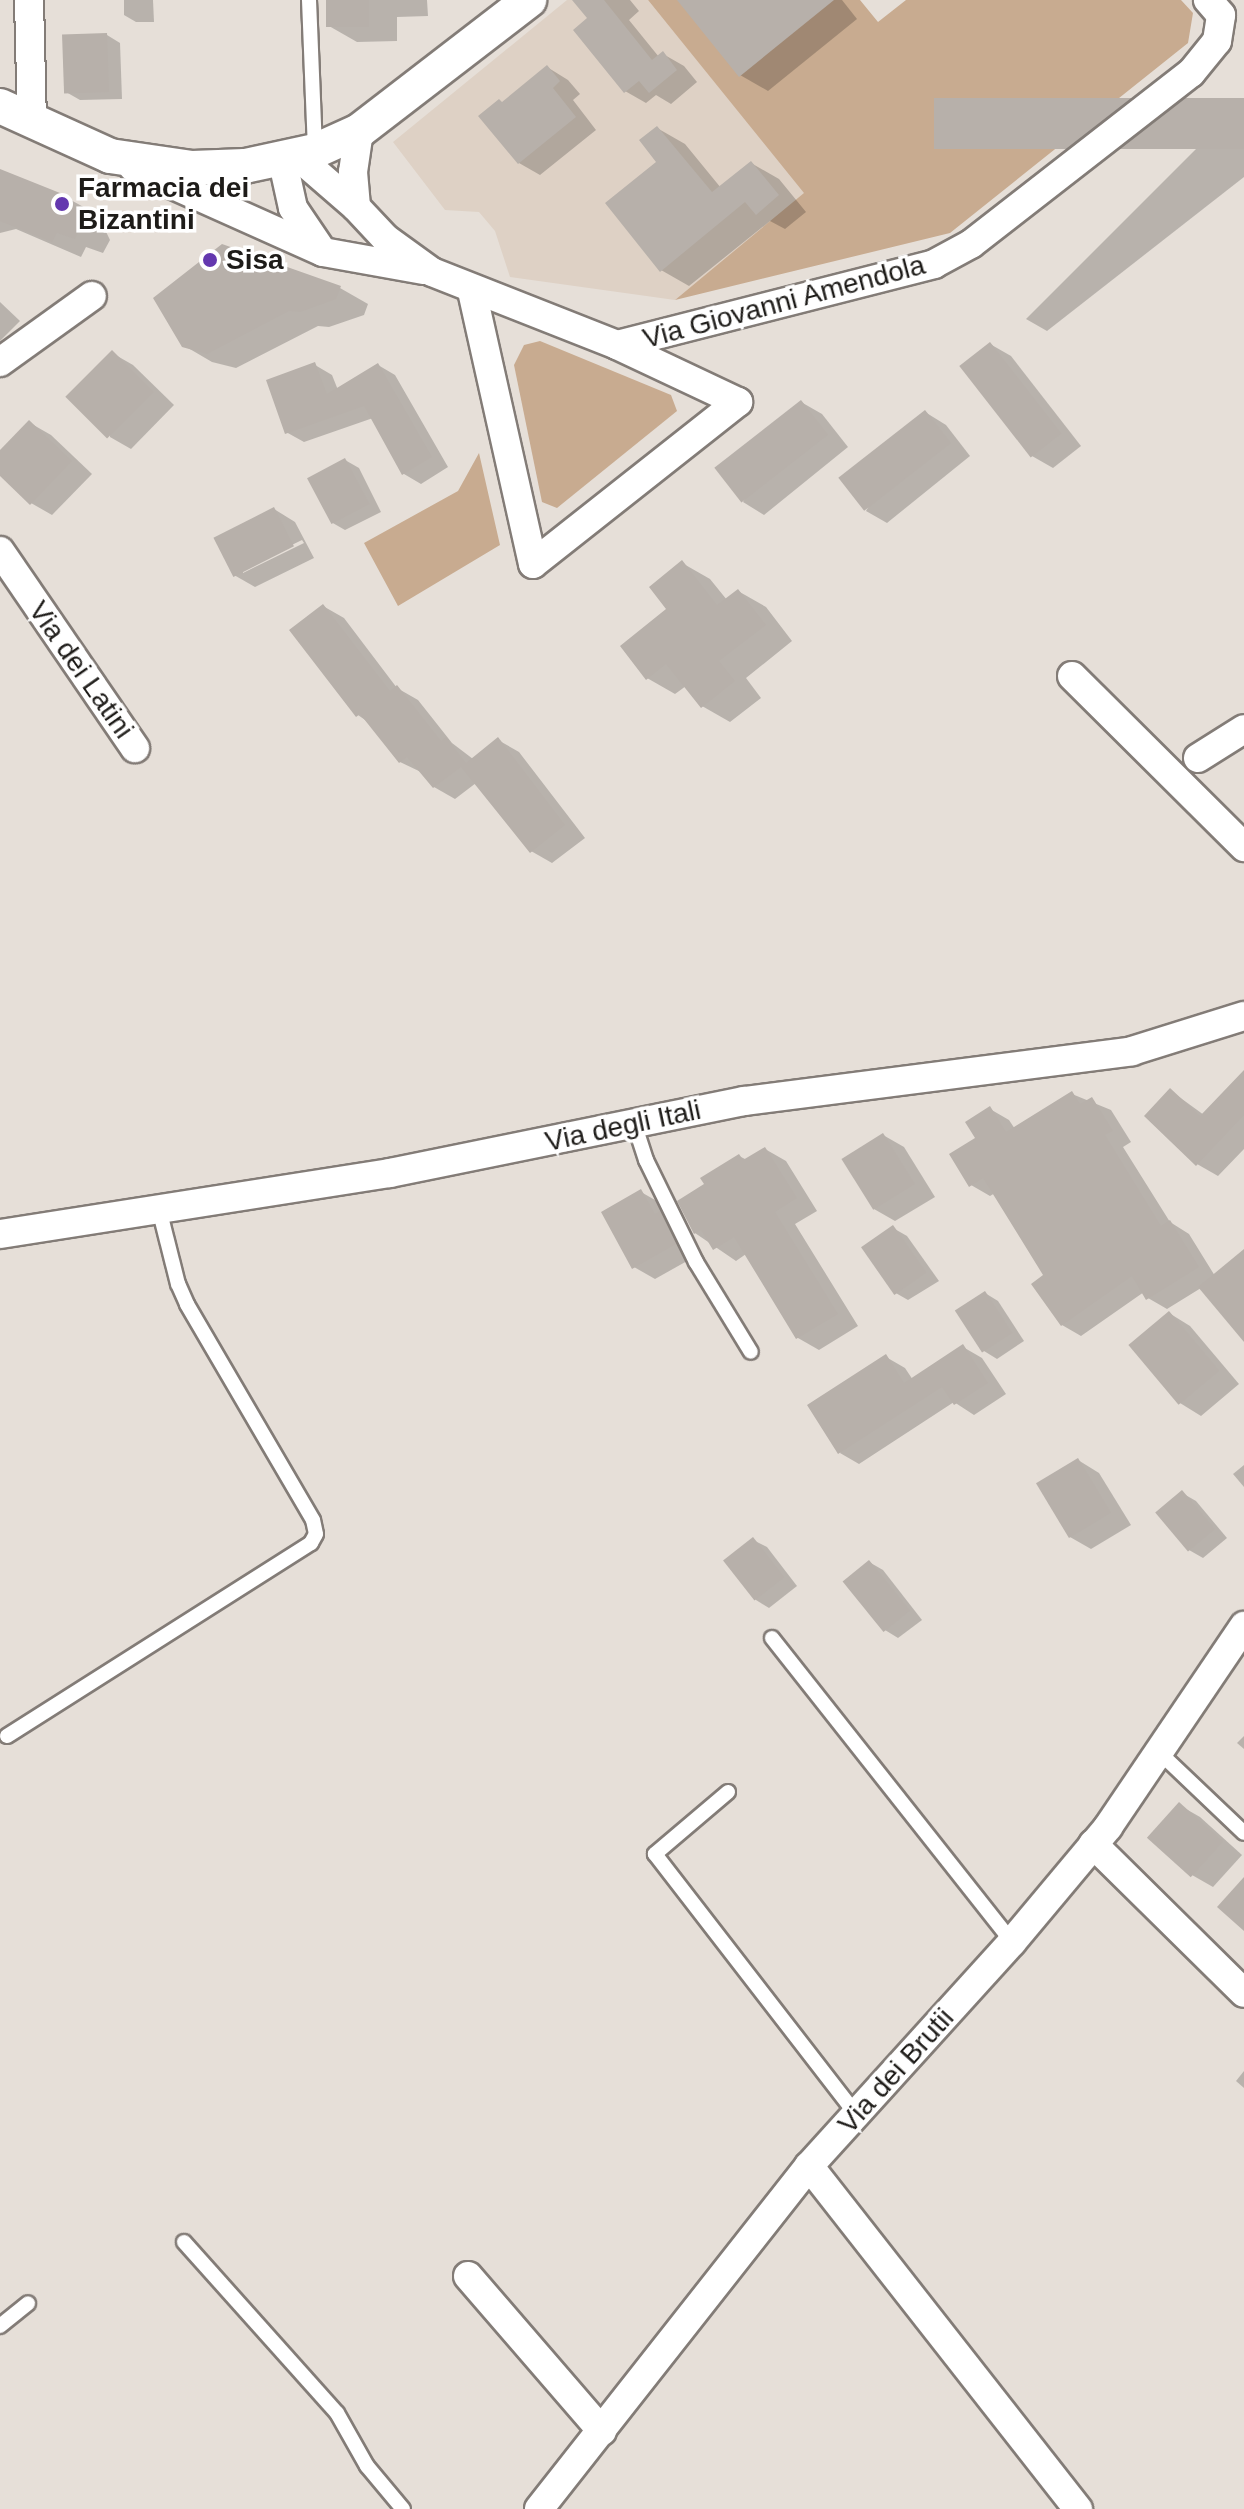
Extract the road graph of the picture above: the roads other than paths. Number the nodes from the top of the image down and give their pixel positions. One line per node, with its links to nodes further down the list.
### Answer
1 (29, 0): 6 (street)
2 (309, 0): 8 (lane)
3 (529, 0): 7 (street)
4 (1208, 0): 15 (street, Via Giovanni Amendola)
5 (0, 106): 6 (street)
6 (32, 121): 9 (street)
7 (359, 131): 8 (street); 10 (street)
8 (297, 154): 9 (street); 10 (street); 11 (street)
9 (110, 156): 11 (street)
10 (356, 207): 12 (street)
11 (323, 252): 12 (street)
12 (432, 272): 13 (street, Via Giovanni Amendola)
13 (472, 290): 15 (street, Via Giovanni Amendola); 15 (street)
14 (92, 296): 16 (street)
15 (617, 345)
16 (0, 362)
17 (0, 551): 20 (street, Via dei Latini)
18 (1072, 676): 22 (street)
19 (1244, 729): 21 (street)
20 (135, 748)
21 (1198, 758)
22 (1244, 847)
23 (1244, 1016): 24 (street, Via degli Itali)
24 (634, 1123): 25 (street, Via degli Itali); 27 (lane)
25 (159, 1209): 26 (street, Via degli Itali); 30 (lane)
26 (0, 1234)
27 (751, 1352)
28 (1244, 1626): 31 (street, Via dei Brutii)
29 (772, 1638): 35 (lane)
30 (7, 1736)
31 (1159, 1752): 33 (lane); 34 (street, Via dei Brutii)
32 (728, 1792): 37 (lane)
33 (1244, 1833)
34 (1093, 1844): 35 (street, Via dei Brutii); 36 (street)
35 (1012, 1942): 37 (street, Via dei Brutii)
36 (1244, 1993)
37 (857, 2115): 38 (street, Via dei Brutii)
38 (809, 2166): 43 (street, Via dei Brutii); 46 (street)
39 (184, 2242): 44 (lane)
40 (468, 2276): 43 (street)
41 (28, 2303): 42 (lane)
42 (0, 2326)
43 (602, 2431): 45 (street, Via dei Brutii)
44 (403, 2509)
45 (539, 2509)
46 (1078, 2509)

